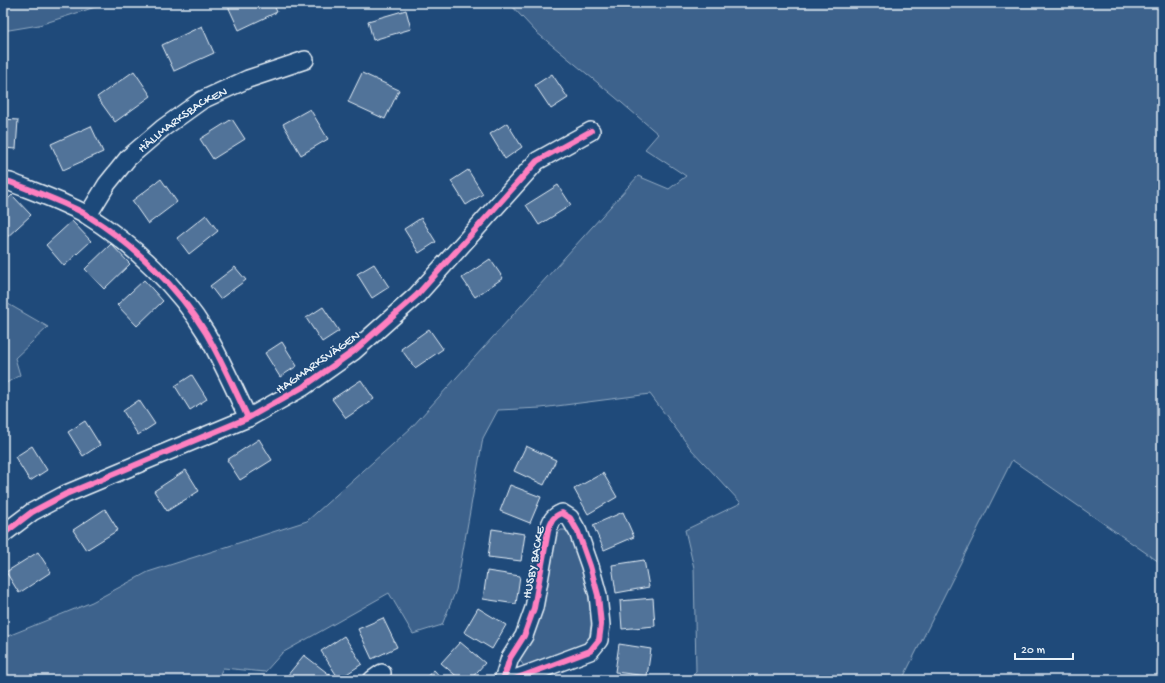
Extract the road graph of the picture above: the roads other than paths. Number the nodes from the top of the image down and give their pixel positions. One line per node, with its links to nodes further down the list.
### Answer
1 (305, 60): 4 (street, HÄLLMARKSBACKEN)
2 (591, 131): 5 (street, HAGMARKSVÄGEN)
3 (3, 181): 4 (street)
4 (88, 215): 5 (street)
5 (248, 418): 6 (street, HAGMARKSVÄGEN)
6 (3, 534)
7 (503, 680): 8 (street, HUSBY BACKE)
8 (512, 680)

